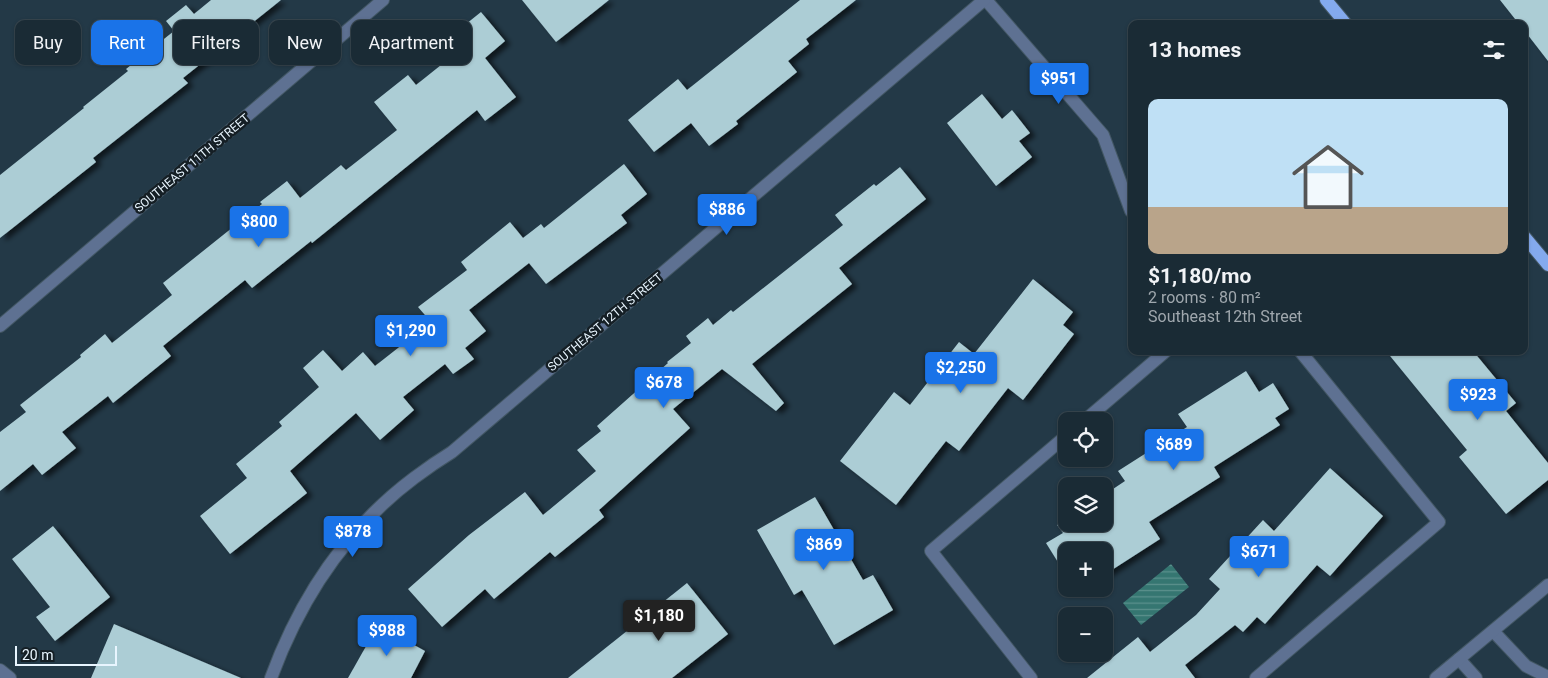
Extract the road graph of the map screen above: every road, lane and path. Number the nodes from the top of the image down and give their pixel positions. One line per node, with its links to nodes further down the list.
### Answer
1 (383, 0): 8 (street, SOUTHEAST 11TH STREET)
2 (985, 0): 5 (street); 19 (street, SOUTHEAST 12TH STREET)
3 (1326, 0): 4 (main road)
4 (1343, 20)
5 (1128, 203)
6 (1528, 241): 7 (main road)
7 (1548, 265)
8 (0, 326)
9 (1161, 355): 11 (street)
10 (1303, 355): 21 (street)
11 (1095, 412)
12 (1058, 443): 20 (street)
13 (1548, 584): 14 (street)
14 (1493, 631): 15 (street); 17 (street)
15 (1459, 659): 22 (street); 23 (street)
16 (0, 670): 18 (street)
17 (1548, 676)
18 (10, 678)
19 (271, 678)
20 (1031, 678)
21 (1256, 678)
22 (1436, 678)
23 (1476, 678)

